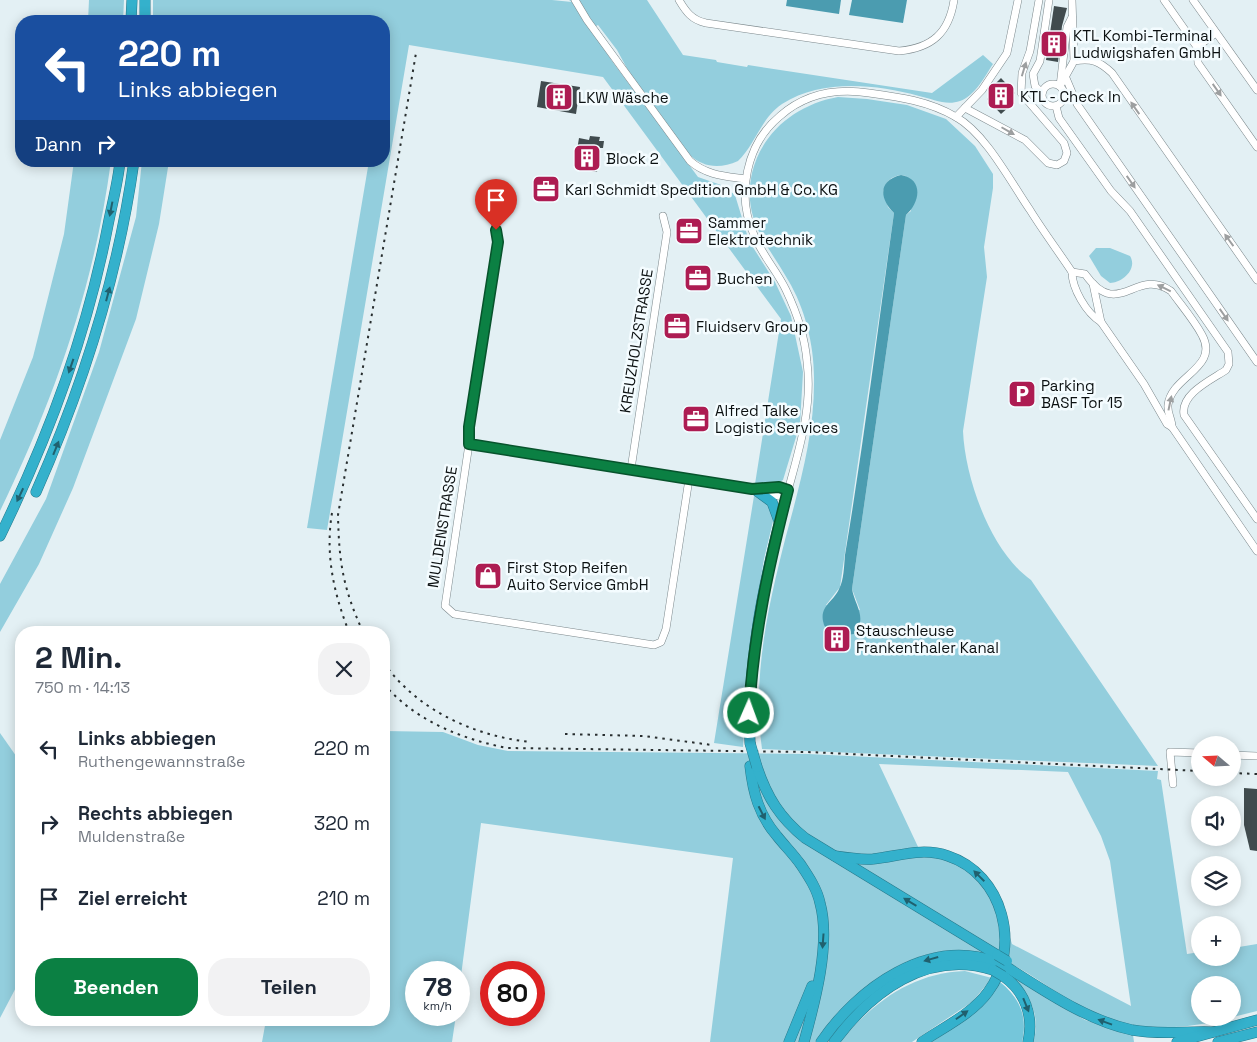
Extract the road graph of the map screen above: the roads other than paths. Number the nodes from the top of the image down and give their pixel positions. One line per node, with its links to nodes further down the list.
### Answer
1 (132, 0): 12 (highway)
2 (146, 0): 13 (highway)
3 (575, 0): 30 (street)
4 (954, 0): 11 (street)
5 (1018, 0): 25 (street)
6 (1039, 0): 25 (street, one-way to 6)
7 (1049, 0): 21 (street)
8 (1072, 0): 14 (street)
9 (1164, 0): 16 (street)
10 (1193, 0): 15 (street)
11 (681, 1)
12 (131, 15)
13 (145, 15)
14 (1072, 16): 17 (street); 19 (street)
15 (1216, 33): 16 (street); 20 (street)
16 (1197, 47): 27 (street, one-way to 27)
17 (1074, 61): 18 (street); 34 (street, one-way to 17)
18 (1066, 78): 19 (street); 23 (street)
19 (1060, 86): 21 (street); 22 (street)
20 (1257, 90)
21 (1042, 92): 24 (street)
22 (1063, 100): 23 (street); 24 (street)
23 (1077, 104): 37 (street, one-way to 37)
24 (1056, 106): 45 (street)
25 (965, 108): 26 (street)
26 (956, 117): 30 (street); 33 (street)
27 (1257, 147)
28 (119, 167): 47 (highway, one-way to 47)
29 (133, 167): 43 (highway, one-way to 29)
30 (746, 179): 44 (street)
31 (663, 216): 40 (street, KREUZHOLZSTRASSE)
32 (494, 217): 39 (street, MULDENSTRASSE)
33 (1072, 272): 35 (street); 36 (street)
34 (1257, 280)
35 (1093, 284): 36 (street); 38 (street, one-way to 35)
36 (1101, 322): 38 (street)
37 (1257, 362)
38 (1172, 427): 48 (street)
39 (469, 444): 40 (street); 41 (street, MULDENSTRASSE)
40 (630, 469): 41 (street)
41 (689, 479): 42 (street)
42 (755, 490): 44 (street); 46 (highway)
43 (36, 492)
44 (787, 494): 46 (highway)
45 (1257, 519)
46 (779, 524): 52 (highway, bridge)
47 (0, 536)
48 (1257, 551)
49 (1191, 753): 53 (street)
50 (1241, 755): 51 (street)
51 (1257, 756)
52 (753, 766): 54 (highway); 55 (highway, one-way to 55)
53 (1173, 784)
54 (836, 856): 56 (highway, one-way to 54); 64 (highway, one-way to 54)
55 (821, 959): 60 (highway); 61 (highway)
56 (1000, 965): 58 (highway, one-way to 56); 62 (highway, one-way to 62); 63 (highway); 65 (highway, one-way to 65)
57 (1257, 1020): 58 (highway)
58 (1213, 1032): 66 (highway)
59 (1257, 1032): 67 (highway)
60 (788, 1042)
61 (804, 1042)
62 (821, 1042)
63 (834, 1042)
64 (922, 1042)
65 (1028, 1042)
66 (1177, 1042)
67 (1218, 1042)

